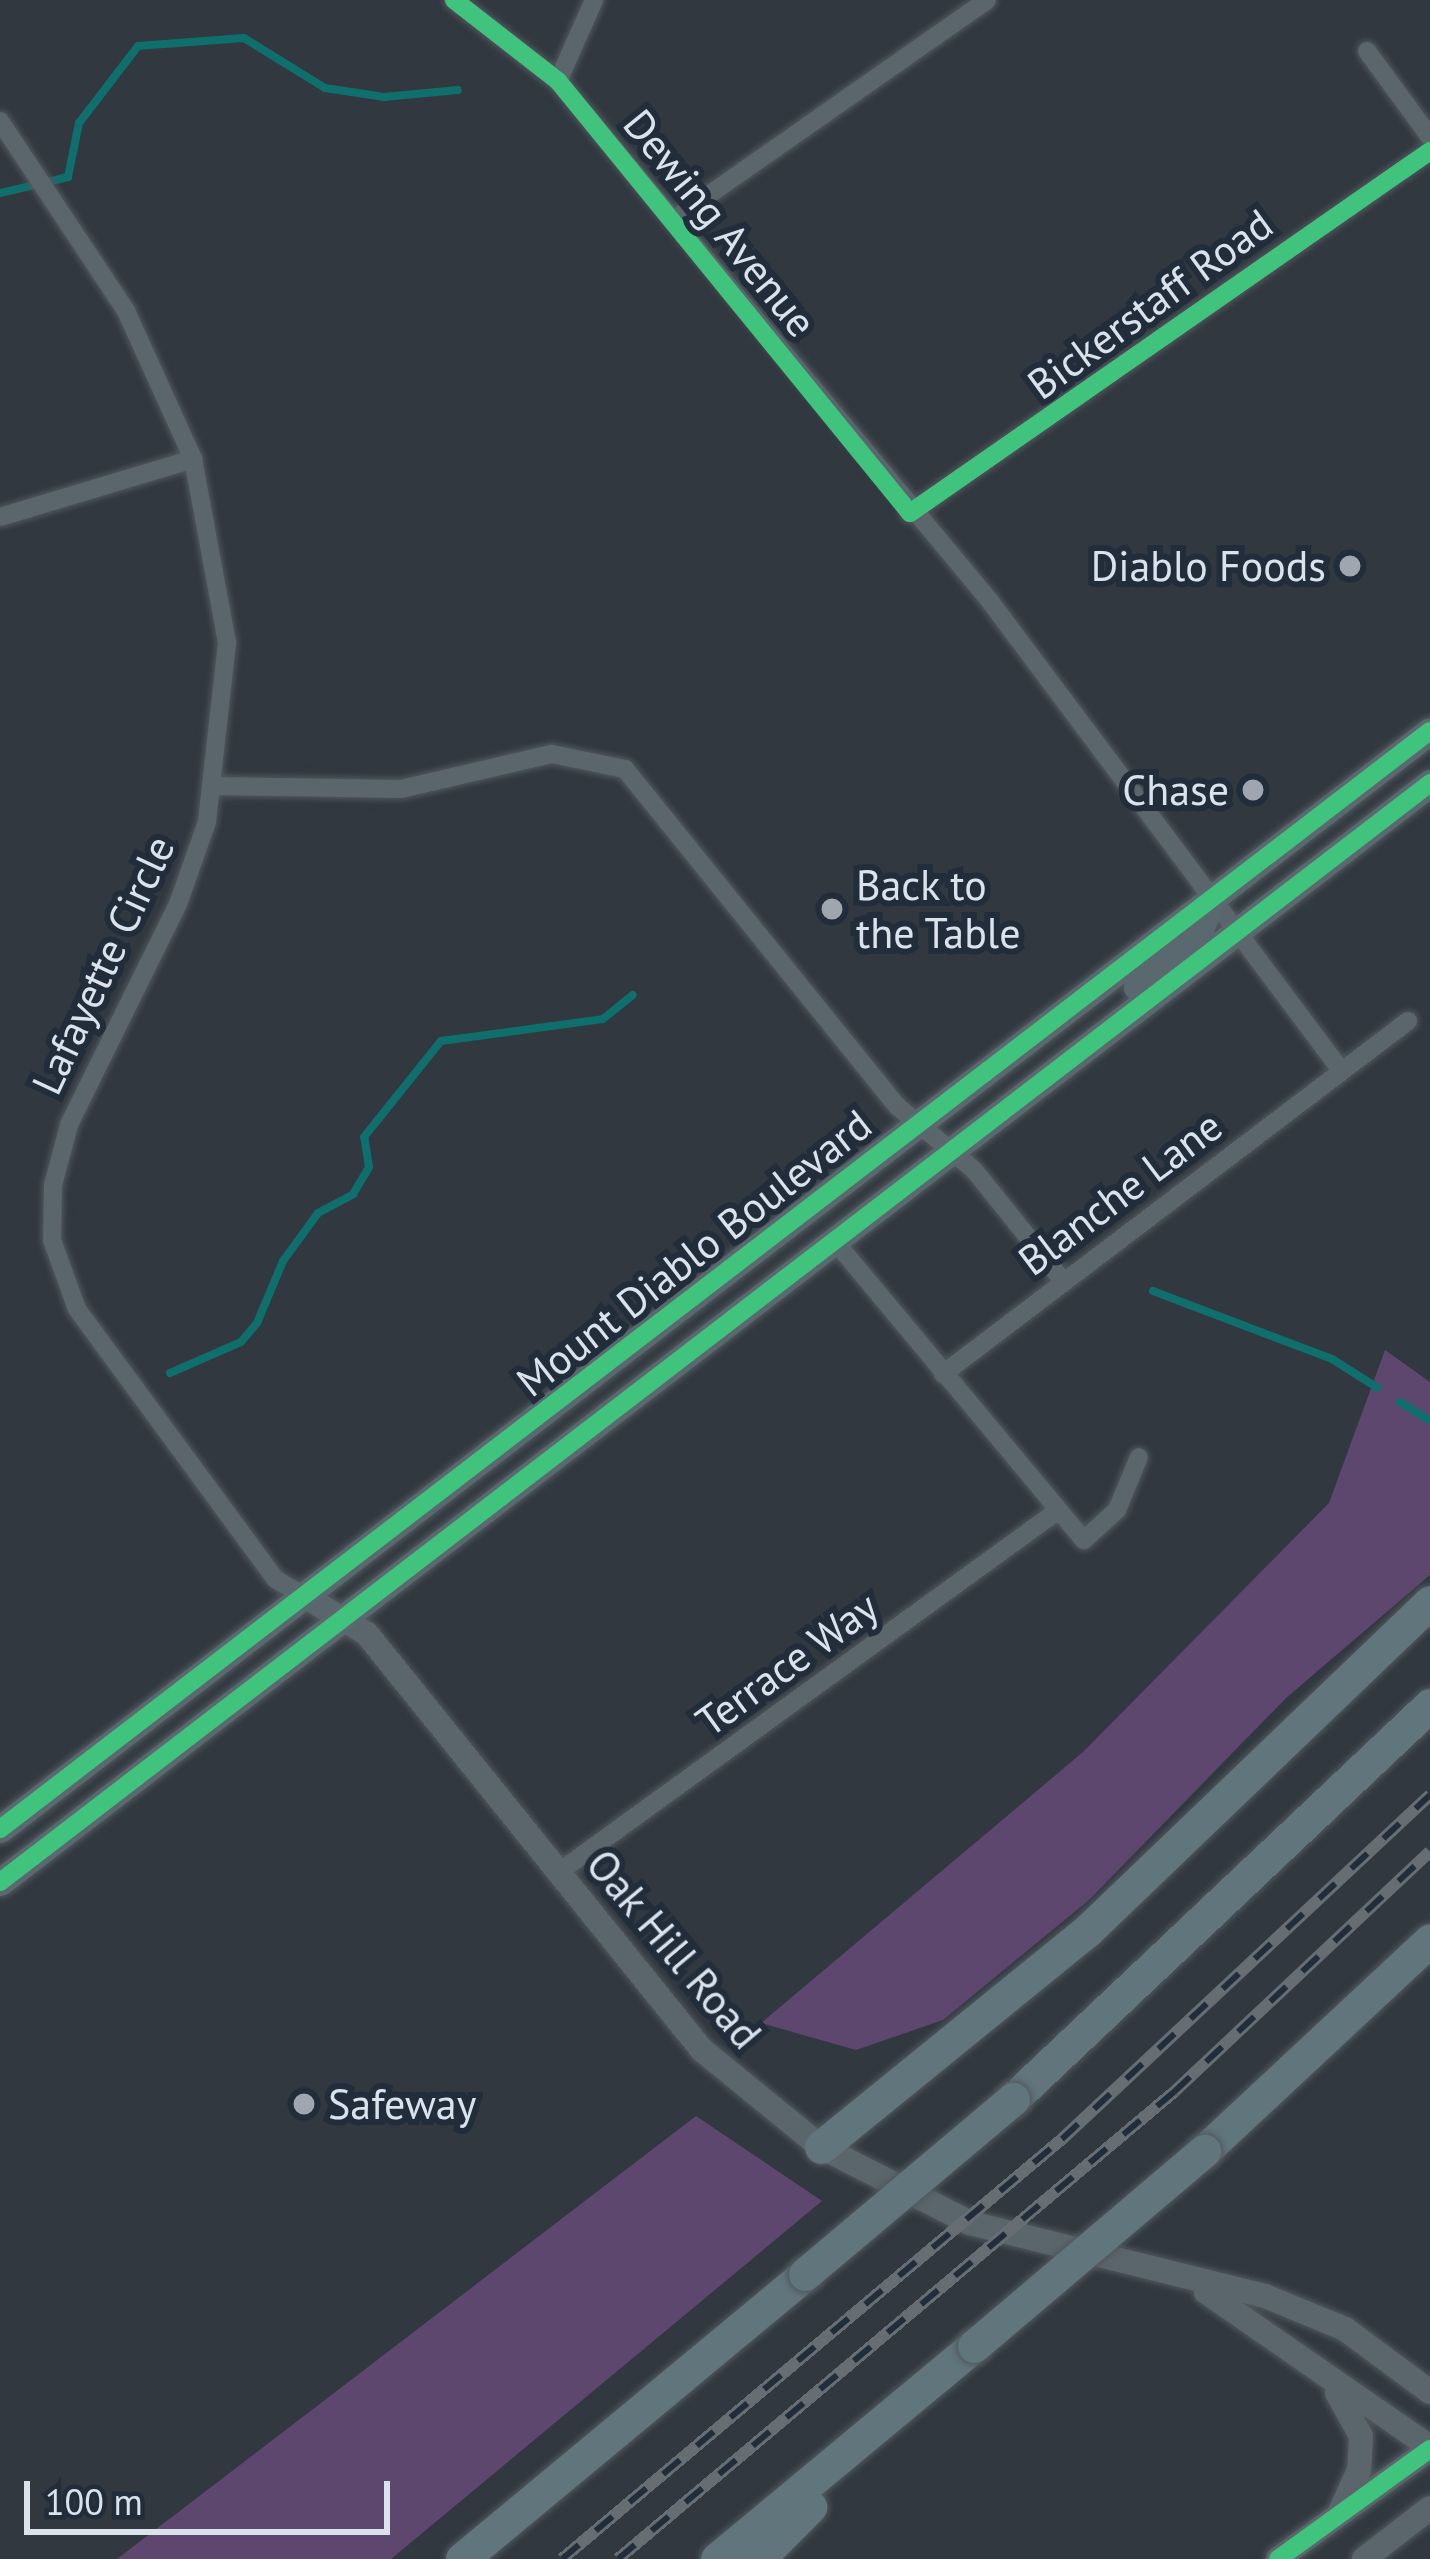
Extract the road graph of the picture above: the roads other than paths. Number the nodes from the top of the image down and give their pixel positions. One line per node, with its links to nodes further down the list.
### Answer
1 (454, 0): 5 (street, Dewing Avenue)
2 (594, 0): 5 (street)
3 (987, 0): 9 (street)
4 (1367, 51): 7 (street)
5 (558, 81): 9 (street, Dewing Avenue)
6 (0, 121): 10 (street, Lafayette Circle)
7 (1430, 137)
8 (1430, 151): 11 (street, Bickerstaff Road)
9 (673, 220): 11 (street, Dewing Avenue)
10 (193, 459): 12 (street); 15 (street, Lafayette Circle)
11 (910, 513): 17 (street, Dewing Avenue)
12 (0, 518)
13 (1430, 730): 16 (main road, Mount Diablo Boulevard)
14 (1430, 783): 18 (main road, Mount Diablo Boulevard)
15 (215, 786): 22 (street); 29 (street, Lafayette Circle)
16 (1303, 829): 17 (main road, Mount Diablo Boulevard); 18 (main road)
17 (1210, 902): 18 (street, Dewing Avenue); 19 (main road); 22 (main road, Mount Diablo Boulevard)
18 (1233, 936): 19 (main road, Mount Diablo Boulevard); 21 (street)
19 (1129, 1014): 23 (main road, Mount Diablo Boulevard)
20 (1408, 1021): 21 (street, Blanche Lane)
21 (1340, 1069): 25 (street, Blanche Lane)
22 (920, 1124): 23 (street); 29 (main road, Mount Diablo Boulevard)
23 (950, 1149): 24 (main road, Mount Diablo Boulevard); 25 (street)
24 (833, 1239): 26 (street); 31 (main road, Mount Diablo Boulevard)
25 (1060, 1277): 26 (street, Blanche Lane)
26 (943, 1374): 28 (street)
27 (1139, 1457): 28 (street)
28 (1056, 1512): 34 (street, Terrace Way)
29 (306, 1597): 31 (street, Oak Hill Road); 33 (main road, Mount Diablo Boulevard)
30 (1430, 1602): 37 (highway)
31 (341, 1618): 34 (street, Oak Hill Road); 35 (main road, Mount Diablo Boulevard)
32 (1430, 1706): 45 (highway, bridge)
33 (0, 1829)
34 (559, 1872): 37 (street, Oak Hill Road)
35 (0, 1882)
36 (1430, 1940): 39 (highway, bridge)
37 (821, 2147): 38 (street, Oak Hill Road)
38 (1199, 2287): 40 (street, Oak Hill Road); 41 (street, Oak Hill Road)
39 (974, 2346): 46 (highway); 47 (highway)
40 (1294, 2349): 42 (street, Oak Hill Road); 44 (street)
41 (1430, 2392)
42 (1430, 2448): 44 (street)
43 (1430, 2508): 49 (street)
44 (1339, 2513): 48 (street)
45 (462, 2559)
46 (718, 2559)
47 (758, 2559)
48 (1279, 2559)
49 (1364, 2559)

